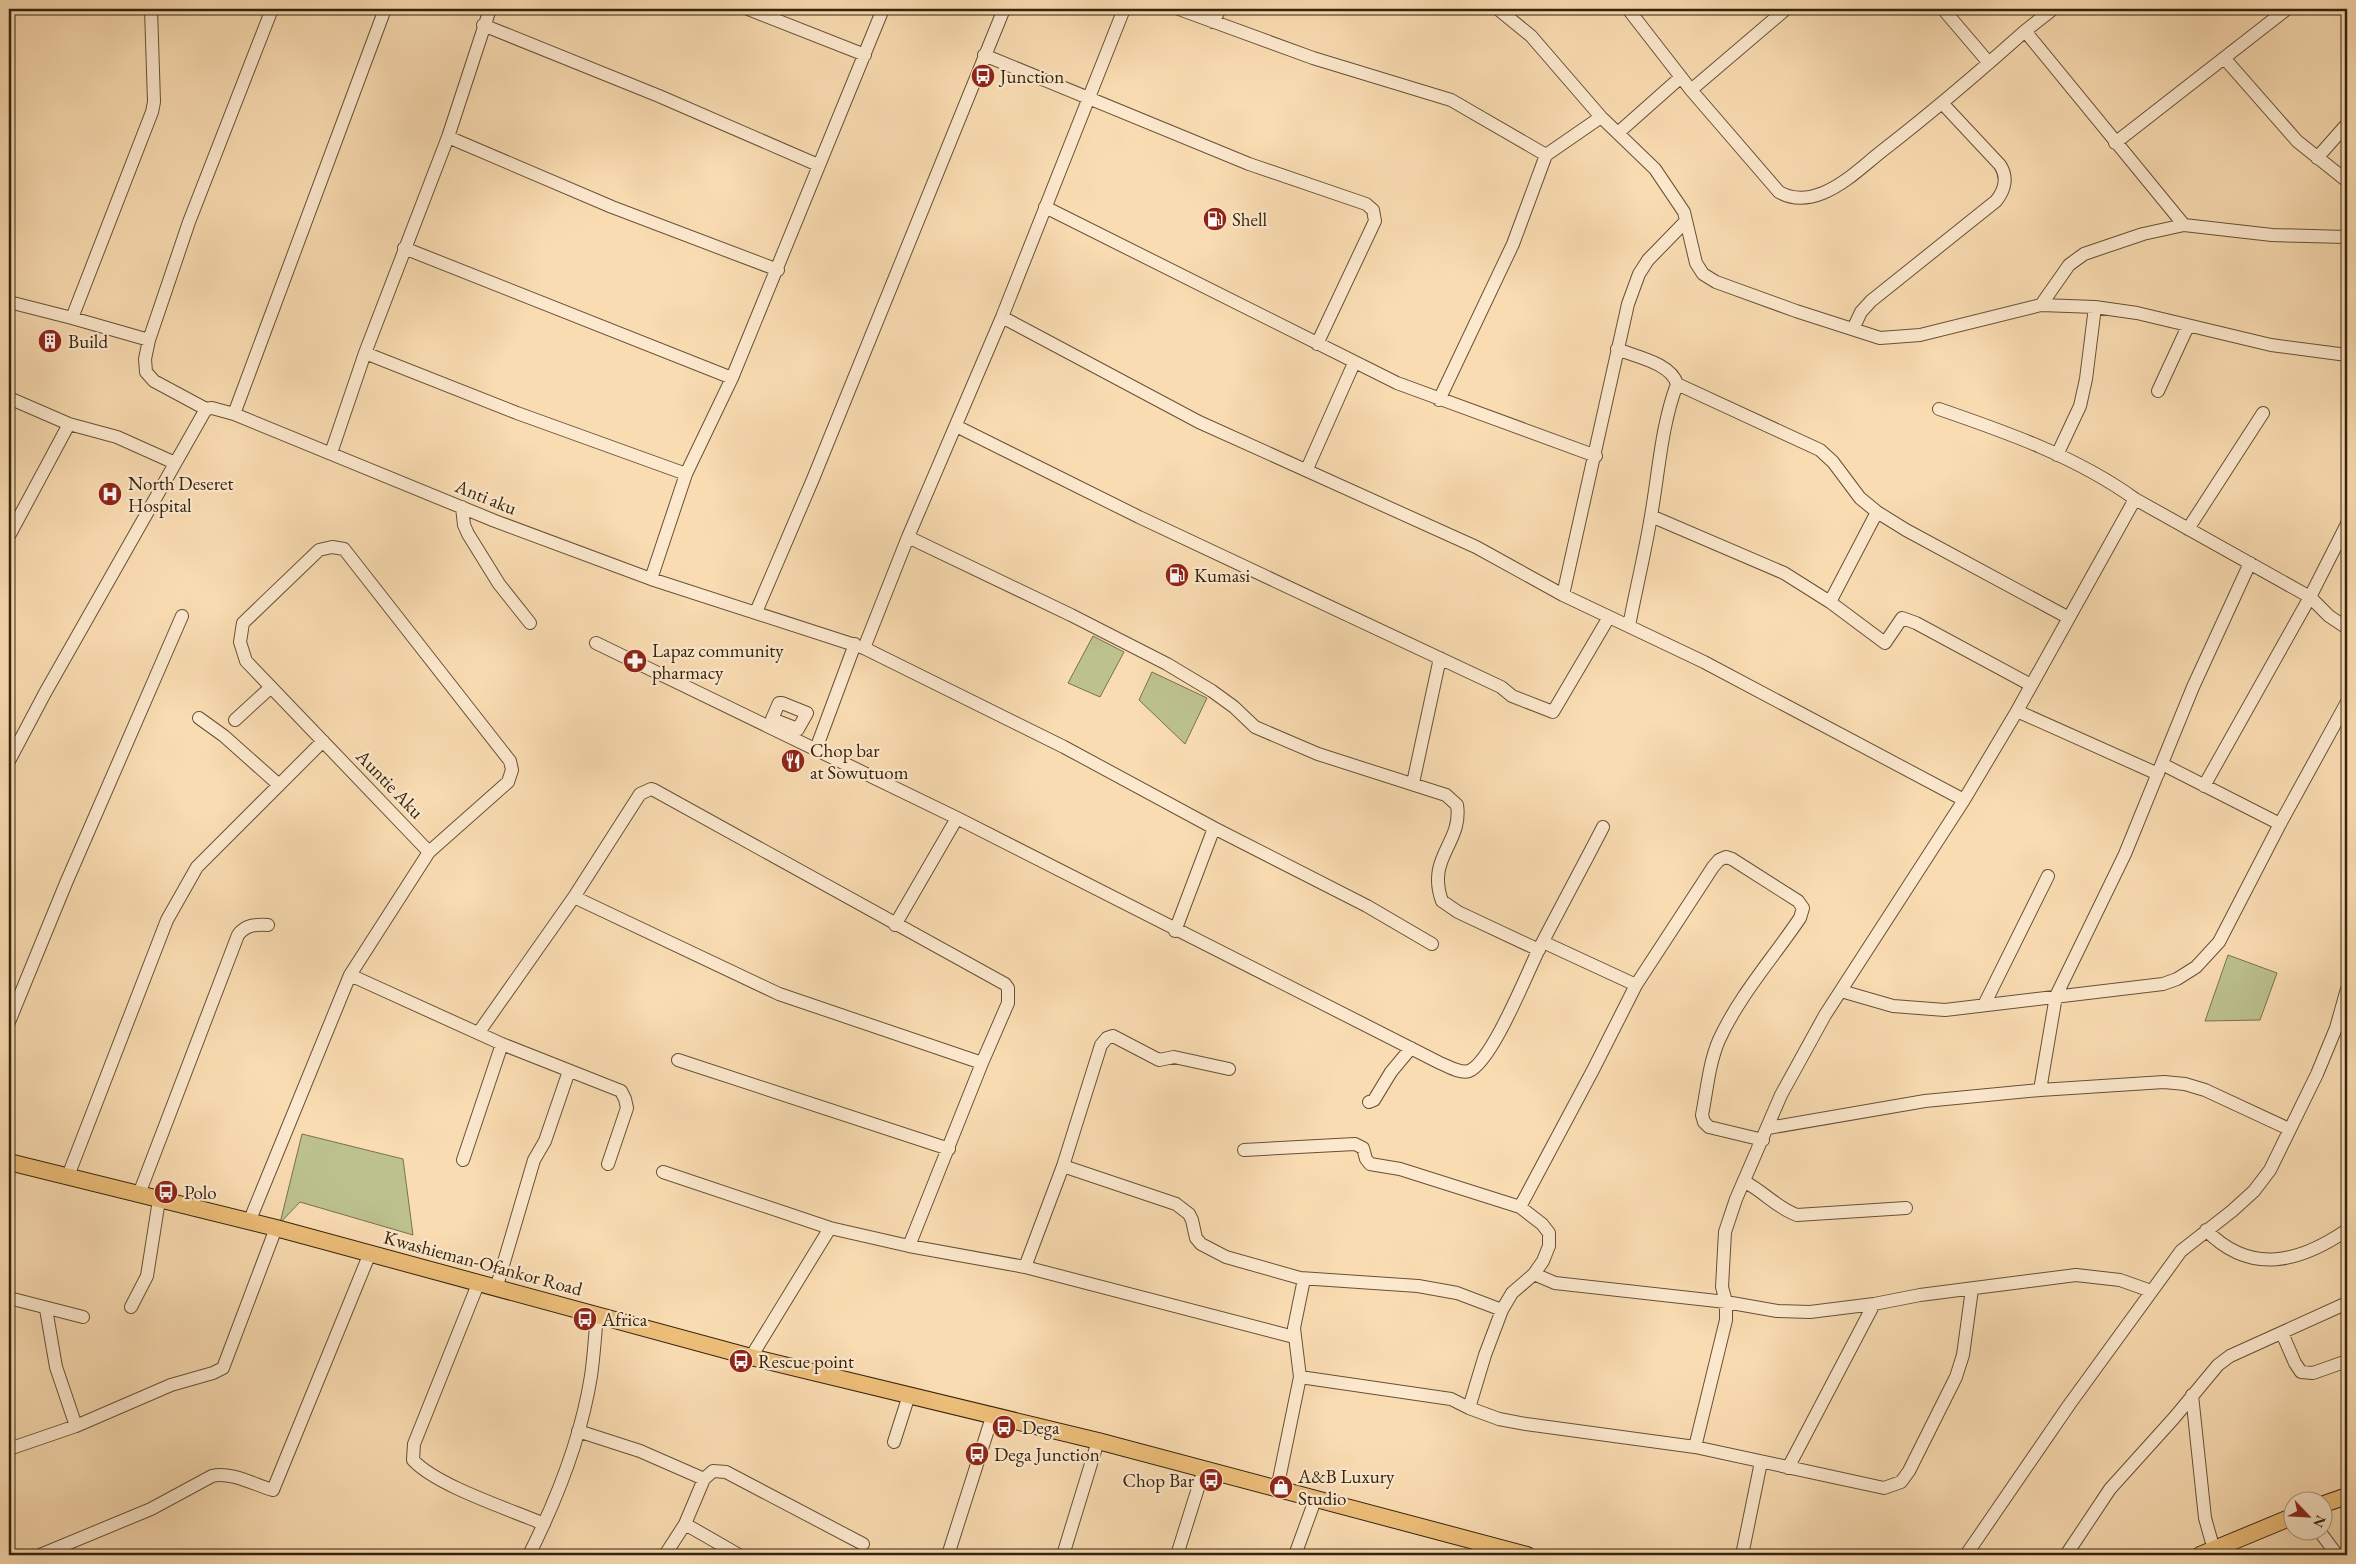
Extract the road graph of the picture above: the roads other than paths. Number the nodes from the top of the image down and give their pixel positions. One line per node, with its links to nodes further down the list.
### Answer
1 (151, 9): 46 (street)
2 (272, 9): 50 (street)
3 (385, 9): 63 (street)
4 (490, 9): 18 (street)
5 (748, 9): 21 (street)
6 (883, 9): 21 (street)
7 (1004, 9): 20 (street)
8 (1124, 9): 26 (street)
9 (1179, 9): 17 (street)
10 (1220, 9): 17 (street)
11 (1498, 9): 28 (street)
12 (1628, 9): 24 (street)
13 (1786, 9): 25 (street)
14 (1943, 9): 23 (street)
15 (2053, 9): 19 (street)
16 (2287, 9): 22 (street)
17 (1214, 22): 33 (street)
18 (483, 24): 31 (street); 35 (street)
19 (2025, 31): 23 (street); 32 (street)
20 (984, 55): 26 (street); 86 (street)
21 (865, 56): 35 (street)
22 (2225, 59): 32 (street); 34 (street)
23 (1989, 63): 27 (street)
24 (1681, 76): 25 (street); 30 (street)
25 (1691, 90): 27 (street)
26 (1089, 96): 37 (street); 51 (street)
27 (1943, 104): 49 (street)
28 (1601, 117): 30 (street); 33 (street)
29 (2347, 124): 34 (street)
30 (1619, 132): 38 (street)
31 (448, 137): 41 (street); 42 (street)
32 (2115, 143): 39 (street)
33 (1546, 155): 60 (street)
34 (2317, 158): 36 (street)
35 (818, 165): 42 (street)
36 (2347, 181)
37 (1045, 207): 47 (street); 51 (street)
38 (1685, 222): 49 (street); 52 (street)
39 (2184, 225): 40 (street); 44 (street)
40 (2347, 237)
41 (404, 248): 53 (street); 56 (street)
42 (778, 270): 56 (street)
43 (9, 302): 46 (street)
44 (2041, 305): 45 (street); 49 (street)
45 (2095, 307): 48 (street); 68 (street)
46 (72, 318): 50 (street)
47 (1002, 318): 66 (street); 71 (street)
48 (2188, 326): 54 (street); 58 (street)
49 (1853, 329)
50 (149, 340): 61 (street, Anti aku)
51 (1318, 344): 55 (street)
52 (1617, 349): 57 (street); 69 (street)
53 (365, 353): 67 (street); 72 (street)
54 (2347, 355)
55 (1354, 363): 60 (street); 71 (street)
56 (732, 378): 72 (street)
57 (1677, 384): 75 (street); 76 (street)
58 (2158, 392)
59 (9, 398): 65 (street)
60 (1439, 400): 69 (street)
61 (206, 409): 63 (street, Anti aku); 70 (street)
62 (1939, 409): 68 (street)
63 (234, 414): 67 (street, Anti aku)
64 (2263, 414): 78 (street)
65 (69, 424): 70 (street); 79 (street)
66 (956, 426): 80 (street); 95 (street)
67 (331, 453): 74 (street, Anti aku)
68 (2056, 455): 73 (street)
69 (1596, 456): 83 (street)
70 (175, 463): 104 (street)
71 (1307, 469): 83 (street)
72 (686, 474): 82 (street)
73 (2135, 499): 78 (street); 89 (street)
74 (462, 508): 82 (street, Anti aku); 90 (street)
75 (1877, 512): 85 (street); 89 (street)
76 (1651, 516): 85 (street); 91 (street)
77 (2347, 524): 84 (street)
78 (2188, 529): 81 (street)
79 (9, 536)
80 (908, 537): 94 (street); 106 (street)
81 (2250, 563): 84 (street); 105 (street)
82 (651, 578): 86 (street, Anti aku)
83 (1563, 595): 88 (street)
84 (2310, 597): 92 (street); 108 (street)
85 (1830, 602): 96 (street)
86 (756, 612): 94 (street, Anti aku)
87 (182, 616): 128 (street)
88 (1609, 617): 91 (street); 95 (street)
89 (2069, 618): 96 (street)
90 (530, 623)
91 (1629, 626): 109 (street)
92 (2347, 628)
93 (596, 643): 103 (street)
94 (860, 646): 103 (street); 113 (street, Anti aku)
95 (1440, 658): 106 (street)
96 (2031, 685): 99 (street)
97 (271, 688): 101 (street); 102 (street, Auntie Aku); 114 (street, Auntie Aku)
98 (2347, 702): 111 (street)
99 (2017, 711): 105 (street); 109 (street)
100 (199, 718): 107 (street)
101 (235, 720)
102 (323, 742): 107 (street); 114 (street, Auntie Aku)
103 (816, 749): 110 (street)
104 (9, 761)
105 (2160, 769): 108 (street); 126 (street)
106 (1413, 783): 121 (street)
107 (279, 785): 147 (street)
108 (2204, 786): 111 (street)
109 (1964, 800): 125 (street)
110 (957, 818): 118 (street); 119 (street)
111 (2280, 824): 126 (street)
112 (1603, 827): 121 (street)
113 (1214, 828): 119 (street); 120 (street, Anti aku)
114 (429, 852): 122 (street)
115 (2048, 876): 127 (street)
116 (574, 897): 118 (street); 129 (street); 133 (street)
117 (268, 925): 149 (street)
118 (895, 925): 133 (street)
119 (1175, 930): 131 (street)
120 (1432, 944)
121 (1541, 946): 123 (street); 131 (street)
122 (350, 975): 129 (street); 153 (street)
123 (1636, 984): 139 (street); 151 (street)
124 (2347, 989): 138 (street)
125 (1842, 991): 127 (street); 139 (street)
126 (2056, 996): 127 (street); 136 (street)
127 (1984, 1005)
128 (9, 1022)
129 (479, 1032): 130 (street)
130 (502, 1044): 135 (street); 142 (street)
131 (1411, 1048): 137 (street)
132 (678, 1060): 140 (street)
133 (982, 1064): 140 (street)
134 (1229, 1069): 145 (street)
135 (569, 1071): 144 (street); 164 (street)
136 (2040, 1090): 138 (street); 139 (street)
137 (1369, 1102)
138 (2289, 1129): 156 (street)
139 (1765, 1134): 148 (street)
140 (949, 1149): 158 (street)
141 (1244, 1150): 151 (street)
142 (463, 1160)
143 (9, 1162): 147 (main road, Kwashieman-Ofankor Road)
144 (608, 1164)
145 (1063, 1166): 160 (street); 162 (street)
146 (663, 1172): 155 (street)
147 (68, 1176): 149 (main road, Kwashieman-Ofankor Road)
148 (1744, 1182): 152 (street); 168 (street)
149 (138, 1194): 150 (main road, Kwashieman-Ofankor Road)
150 (159, 1200): 153 (main road, Kwashieman-Ofankor Road); 171 (street)
151 (1520, 1207): 161 (street)
152 (1906, 1208)
153 (249, 1222): 154 (main road, Kwashieman-Ofankor Road)
154 (276, 1228): 159 (main road, Kwashieman-Ofankor Road); 185 (street)
155 (830, 1228): 158 (street); 178 (street)
156 (2206, 1230): 157 (street); 166 (street)
157 (2347, 1230)
158 (909, 1246): 160 (street)
159 (370, 1253): 163 (main road, Kwashieman-Ofankor Road); 205 (street)
160 (1025, 1267): 177 (street)
161 (1534, 1274): 168 (street); 173 (street)
162 (1304, 1279): 173 (street); 177 (street)
163 (478, 1284): 164 (main road, Kwashieman-Ofankor Road); 200 (street)
164 (496, 1289): 174 (main road, Kwashieman-Ofankor Road)
165 (1972, 1289): 166 (street); 169 (street); 192 (street)
166 (2151, 1291): 215 (street)
167 (9, 1298): 172 (street)
168 (1726, 1302): 169 (street); 189 (street)
169 (1874, 1304): 192 (street)
170 (2347, 1304): 176 (street)
171 (132, 1307)
172 (46, 1309): 175 (street); 185 (street)
173 (1502, 1310): 183 (street)
174 (597, 1315): 178 (main road, Kwashieman-Ofankor Road); 186 (street)
175 (83, 1317)
176 (2282, 1333): 179 (street); 182 (street)
177 (1294, 1337): 180 (street)
178 (751, 1357): 181 (main road, Kwashieman-Ofankor Road)
179 (2347, 1361)
180 (1300, 1377): 183 (street); 195 (street)
181 (909, 1395): 184 (main road, Kwashieman-Ofankor Road); 188 (street)
182 (2192, 1396): 204 (street); 216 (street)
183 (1469, 1408): 189 (street)
184 (993, 1414): 187 (main road, Kwashieman-Ofankor Road); 209 (street)
185 (76, 1426): 190 (street)
186 (578, 1431): 194 (street); 200 (street)
187 (1098, 1441): 193 (main road, Kwashieman-Ofankor Road); 210 (street)
188 (894, 1442)
189 (1695, 1447): 191 (street)
190 (9, 1449)
191 (1761, 1462): 192 (street); 214 (street)
192 (1788, 1468)
193 (1204, 1470): 195 (main road, Kwashieman-Ofankor Road); 211 (street)
194 (704, 1479): 201 (street); 203 (street)
195 (1277, 1489): 197 (main road, Kwashieman-Ofankor Road)
196 (2347, 1496): 198 (main road)
197 (1315, 1500): 212 (street); 213 (main road, Kwashieman-Ofankor Road)
198 (2334, 1501)
199 (2284, 1521): 204 (main road)
200 (544, 1524): 206 (street)
201 (685, 1524): 207 (street); 208 (street)
202 (2327, 1542): 217 (street)
203 (863, 1544)
204 (2215, 1552)
205 (40, 1555)
206 (529, 1555)
207 (665, 1555)
208 (739, 1555)
209 (948, 1555)
210 (1063, 1555)
211 (1177, 1555)
212 (1295, 1555)
213 (1527, 1555)
214 (1742, 1555)
215 (1966, 1555)
216 (2066, 1555)
217 (2337, 1555)

